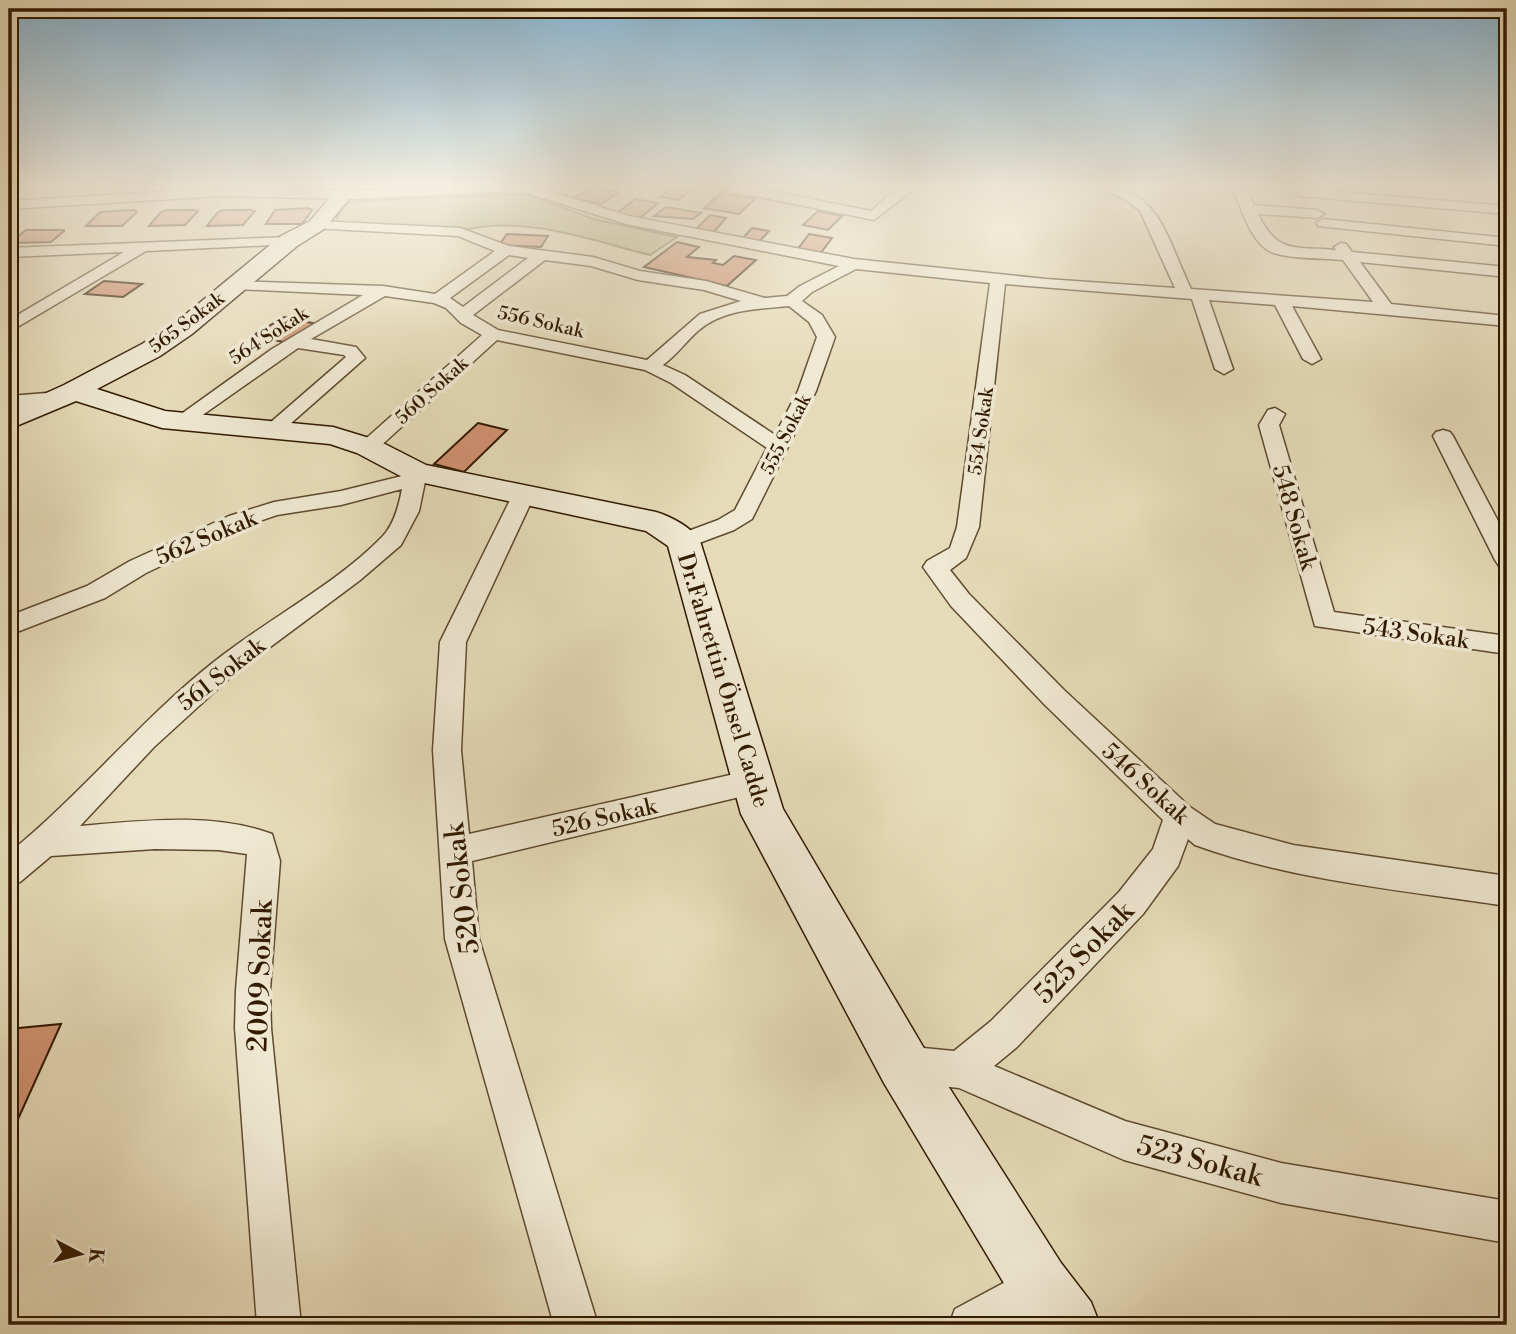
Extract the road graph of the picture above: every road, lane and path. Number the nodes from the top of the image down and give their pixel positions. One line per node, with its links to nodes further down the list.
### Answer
1 (102, 247): 11 (street)
2 (142, 247): 29 (street)
3 (281, 247): 18 (street, 565 Sokak)
4 (499, 247): 10 (street)
5 (767, 247): 14 (street)
6 (1166, 247): 21 (street)
7 (1275, 247): 13 (street)
8 (1340, 247): 13 (street)
9 (1489, 247): 15 (street)
10 (506, 250): 12 (street); 22 (street)
11 (9, 252)
12 (540, 256): 25 (street); 27 (street)
13 (1346, 256): 15 (street); 16 (street)
14 (854, 264): 17 (street); 23 (street)
15 (1507, 270)
16 (1359, 272): 19 (street); 26 (street)
17 (998, 279): 21 (street); 48 (street, 554 Sokak)
18 (236, 284): 20 (street, 556 Sokak); 35 (street, 565 Sokak)
19 (1507, 288)
20 (383, 291): 22 (street, 556 Sokak); 31 (street, 564 Sokak)
21 (1192, 295): 24 (street); 34 (street)
22 (438, 299): 27 (street, 556 Sokak)
23 (792, 301): 25 (street); 43 (street, 555 Sokak)
24 (1281, 301): 26 (street); 32 (street)
25 (763, 303): 33 (street)
26 (1386, 308): 28 (street)
27 (463, 314): 30 (street, 556 Sokak)
28 (1507, 321)
29 (9, 327)
30 (493, 334): 33 (street, 556 Sokak); 42 (street, 560 Sokak)
31 (296, 342): 39 (street, 564 Sokak); 40 (street)
32 (1312, 359)
33 (650, 366): 43 (street, 556 Sokak)
34 (1224, 369)
35 (67, 394): 36 (street); 38 (street, 565 Sokak); 39 (street, Dr.Fahrettin Önsel Cadde)
36 (9, 402)
37 (1275, 414): 49 (street, 548 Sokak)
38 (9, 420)
39 (180, 422): 40 (street, Dr.Fahrettin Önsel Cadde)
40 (274, 428): 42 (street, Dr.Fahrettin Önsel Cadde)
41 (1443, 436): 47 (street)
42 (368, 447): 44 (street, Dr.Fahrettin Önsel Cadde)
43 (779, 447): 46 (street, 555 Sokak)
44 (415, 475): 45 (street, Dr.Fahrettin Önsel Cadde); 50 (street, 562 Sokak); 54 (street, 561 Sokak)
45 (523, 496): 46 (street, Dr.Fahrettin Önsel Cadde); 55 (street, 520 Sokak)
46 (683, 541): 52 (street, Dr.Fahrettin Önsel Cadde)
47 (1507, 560)
48 (935, 567): 53 (street, 546 Sokak)
49 (1324, 620): 51 (street, 543 Sokak)
50 (9, 626)
51 (1507, 645)
52 (752, 782): 55 (street, 526 Sokak); 58 (street, Dr.Fahrettin Önsel Cadde)
53 (1179, 816): 57 (street, 546 Sokak); 59 (street, 525 Sokak)
54 (44, 843): 56 (street, 561 Sokak); 62 (street, 2009 Sokak)
55 (455, 851): 63 (street, 520 Sokak)
56 (9, 872)
57 (1507, 891)
58 (903, 1064): 59 (street, 523 Sokak); 61 (street, Dr.Fahrettin Önsel Cadde)
59 (960, 1070): 60 (street, 523 Sokak)
60 (1507, 1223)
61 (1039, 1285): 64 (street); 65 (street, Dr.Fahrettin Önsel Cadde)
62 (279, 1325)
63 (576, 1325)
64 (971, 1325)
65 (1068, 1325)

